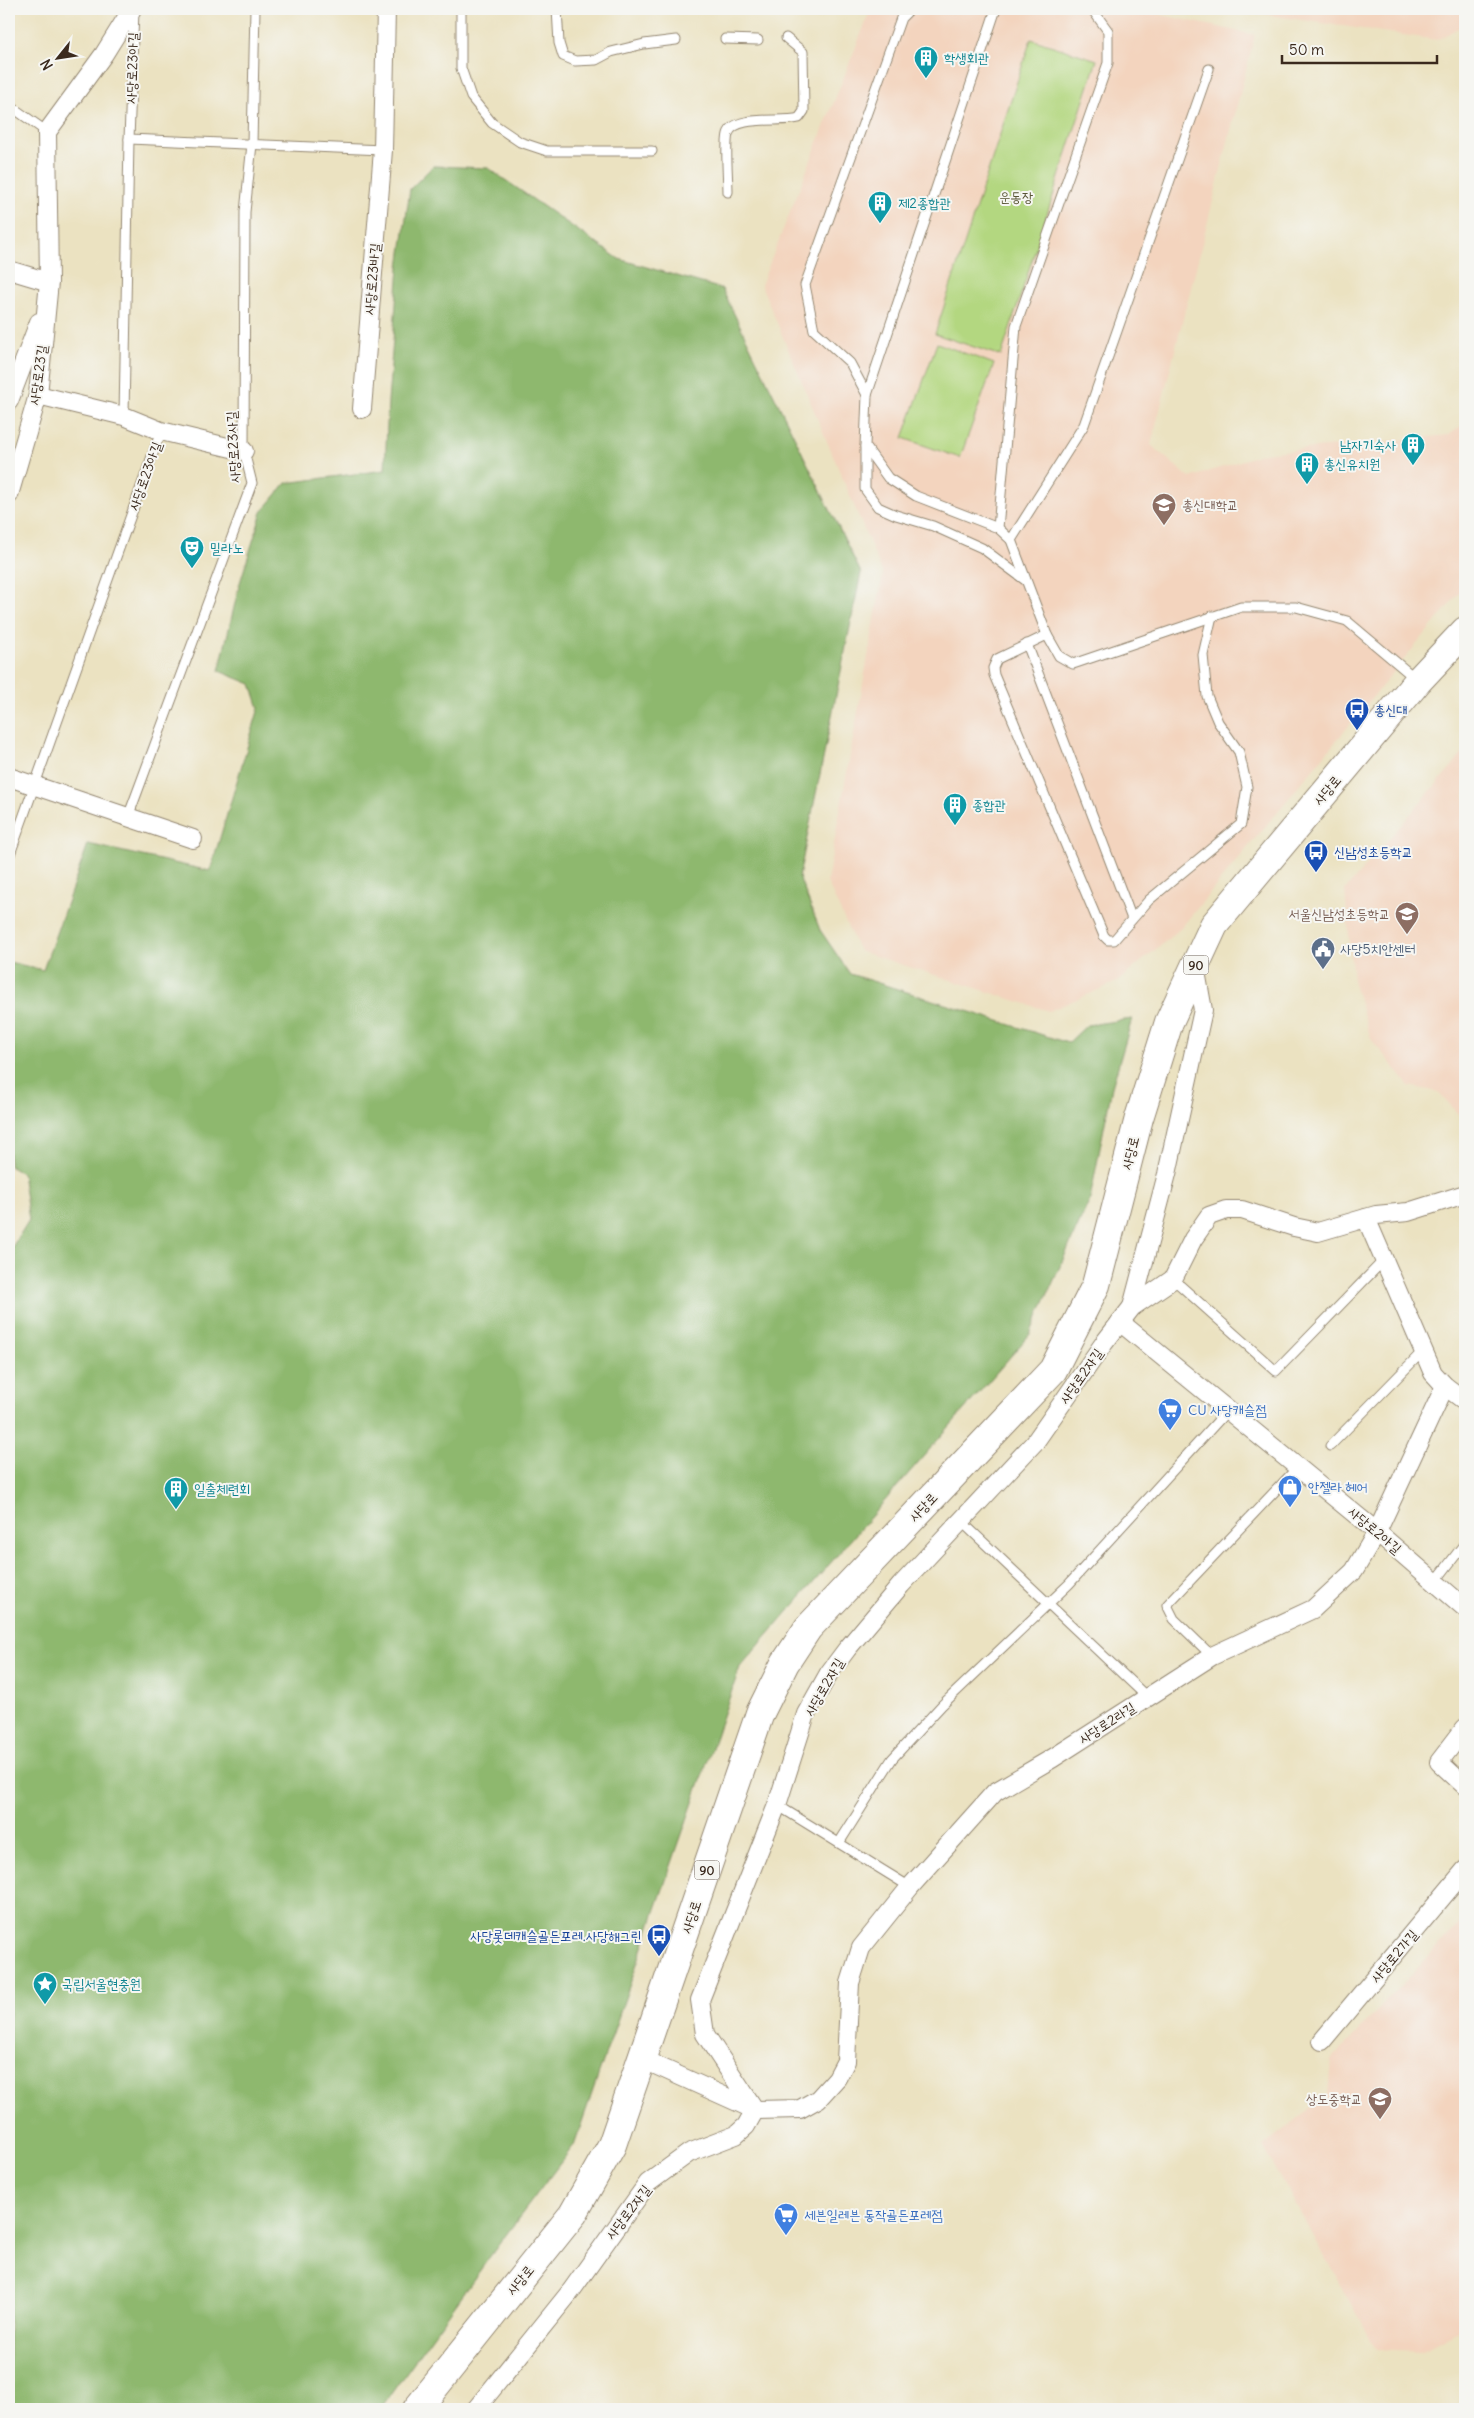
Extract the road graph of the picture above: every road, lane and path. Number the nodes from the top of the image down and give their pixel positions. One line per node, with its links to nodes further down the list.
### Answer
1 (133, 9): 15 (street); 16 (lane, 사당로23아길)
2 (255, 9): 17 (lane, 사당로23사길)
3 (386, 9): 18 (street, 사당로23바길)
4 (461, 9): 19 (lane)
5 (557, 9): 11 (lane)
6 (910, 9): 24 (lane)
7 (996, 9): 24 (lane)
8 (1092, 9): 33 (lane)
9 (786, 38): 20 (lane)
10 (725, 39): 12 (lane)
11 (676, 40)
12 (758, 40)
13 (1209, 70): 34 (lane)
14 (9, 105): 15 (lane)
15 (47, 132): 22 (street, 사당로23길)
16 (129, 139): 17 (lane); 28 (lane, 사당로23아길)
17 (252, 144): 18 (lane); 31 (lane, 사당로23사길)
18 (383, 150): 27 (street, 사당로23바길)
19 (652, 151)
20 (728, 192)
21 (9, 270): 22 (street)
22 (49, 282): 23 (street, 사당로23길)
23 (46, 304): 25 (street, 사당로23길); 26 (street)
24 (866, 394): 30 (lane)
25 (38, 395): 28 (street); 32 (street, 사당로23길)
26 (9, 401)
27 (362, 409)
28 (124, 416): 29 (street, 사당로23아길)
29 (161, 431): 31 (street); 42 (lane, 사당로23아길)
30 (865, 446): 33 (lane); 35 (lane)
31 (244, 451): 43 (lane, 사당로23사길)
32 (9, 496)
33 (998, 528): 34 (lane)
34 (1011, 540): 35 (lane)
35 (1025, 580): 38 (lane)
36 (1212, 616): 38 (lane); 40 (lane); 46 (lane)
37 (1465, 631): 40 (main road, 사당로 / 90)
38 (1047, 635): 39 (lane)
39 (1027, 644): 46 (lane); 46 (lane)
40 (1418, 681): 47 (main road, 사당로 / 90)
41 (9, 777): 42 (street)
42 (34, 785): 43 (street); 45 (lane, 사당로23아길)
43 (128, 817): 44 (street)
44 (193, 839)
45 (9, 856)
46 (1132, 919)
47 (1195, 966): 52 (street); 75 (main road, 사당로 / 90)
48 (1465, 1194): 49 (street, 사당로2자길)
49 (1366, 1218): 50 (street); 51 (street, 사당로2자길)
50 (1384, 1260): 51 (lane); 54 (street)
51 (1173, 1278): 52 (street, 사당로2자길)
52 (1132, 1307): 53 (street, 사당로2자길)
53 (1120, 1322): 57 (street, 사당로2아길); 60 (street, 사당로2자길)
54 (1424, 1350): 55 (street); 58 (lane)
55 (1445, 1386): 56 (street); 61 (street, 사당로2라길)
56 (1465, 1401)
57 (1228, 1410): 59 (street, 사당로2아길); 64 (lane)
58 (1330, 1446)
59 (1298, 1467): 61 (street, 사당로2아길); 66 (lane)
60 (961, 1521): 64 (lane); 70 (street, 사당로2자길)
61 (1377, 1532): 63 (street, 사당로2아길); 66 (street, 사당로2라길)
62 (1465, 1543): 63 (lane)
63 (1435, 1582): 65 (street, 사당로2아길)
64 (1048, 1604): 67 (lane); 71 (lane)
65 (1465, 1608)
66 (1212, 1656): 67 (street, 사당로2라길)
67 (1147, 1697): 73 (street, 사당로2라길)
68 (1465, 1728): 69 (street)
69 (1465, 1786)
70 (778, 1805): 71 (lane); 76 (street, 사당로2자길)
71 (839, 1843): 73 (lane)
72 (1465, 1870): 74 (street, 사당로2가길)
73 (910, 1887): 76 (street, 사당로2라길)
74 (1322, 2041)
75 (642, 2060): 76 (street); 77 (main road, 사당로 / 90)
76 (755, 2110): 78 (street, 사당로2자길)
77 (417, 2409)
78 (476, 2409)

